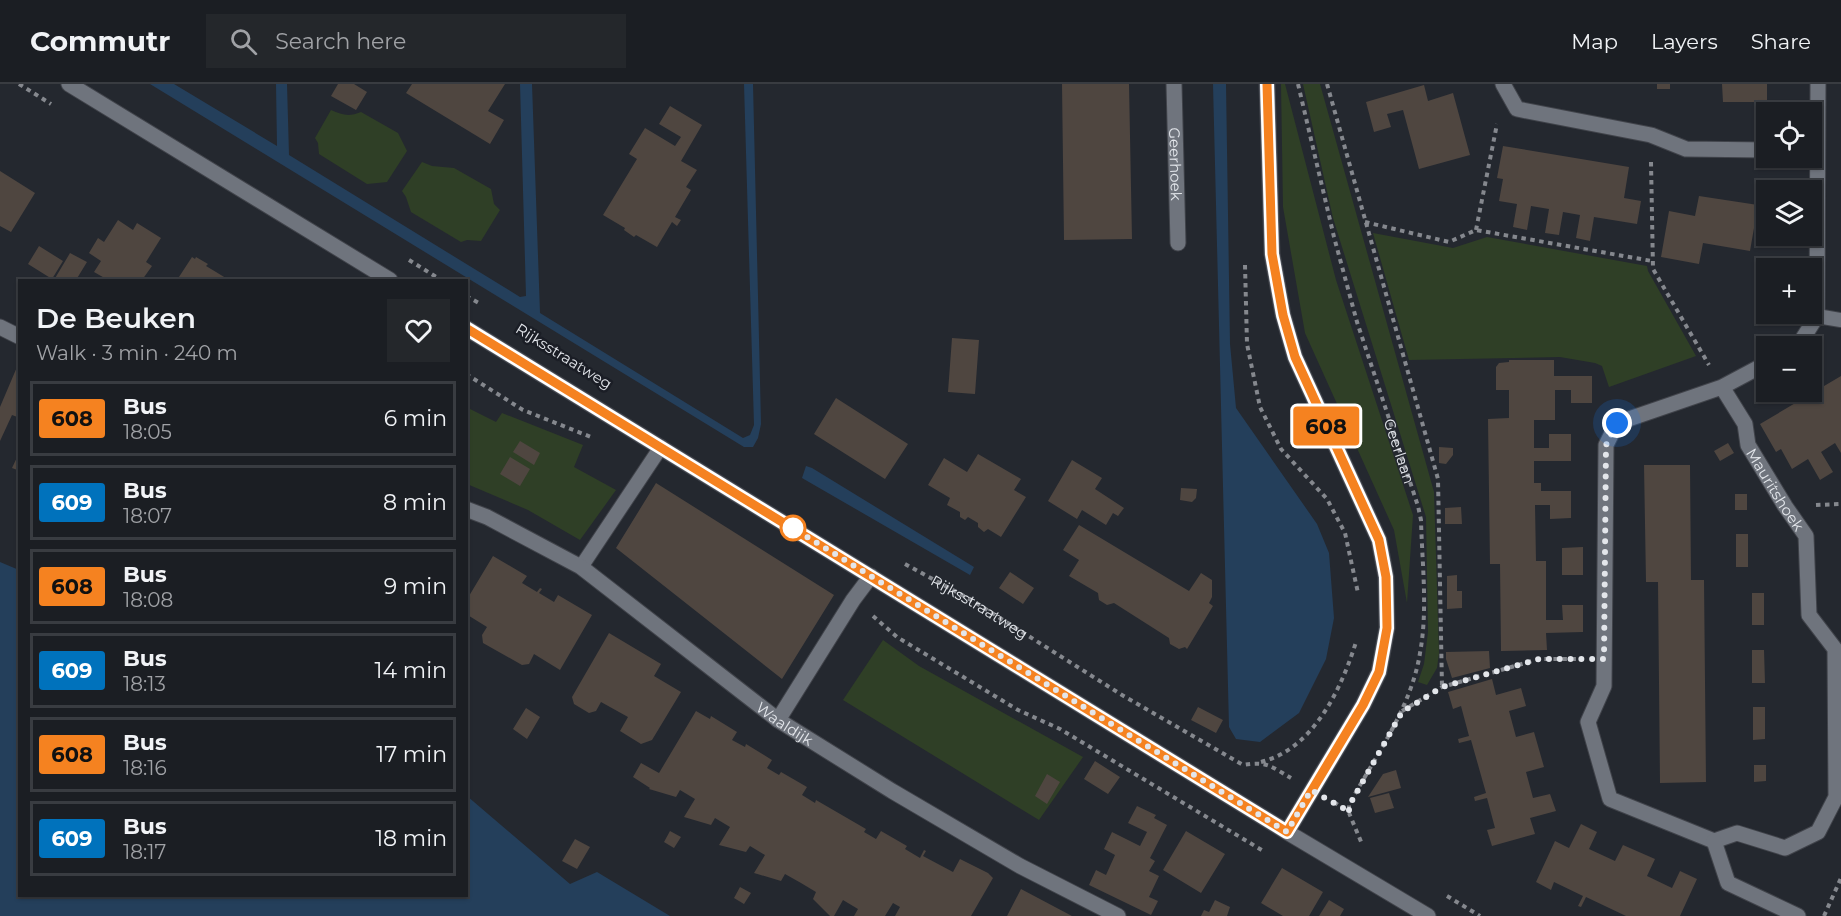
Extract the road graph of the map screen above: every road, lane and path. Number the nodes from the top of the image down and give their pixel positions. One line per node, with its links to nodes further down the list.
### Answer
1 (69, 84): 18 (street)
2 (1174, 84): 14 (street, Geerhoek)
3 (1267, 84): 43 (street)
4 (1298, 84): 40 (path, Geerlaan)
5 (1327, 84): 12 (path, Geerlaan)
6 (1818, 84): 8 (street)
7 (1506, 90): 9 (street); 13 (path)
8 (1817, 102)
9 (1651, 135): 10 (street); 17 (path)
10 (1756, 150)
11 (1814, 168): 15 (street)
12 (1365, 222): 13 (path); 39 (path, Geerlaan)
13 (1476, 230): 17 (path)
14 (1178, 243)
15 (1816, 258)
16 (1245, 261): 36 (path)
17 (1653, 261): 28 (path)
18 (388, 279)
19 (468, 297): 20 (path)
20 (486, 308)
21 (1822, 317): 22 (lane)
22 (1841, 320)
23 (0, 327): 25 (street)
24 (468, 329): 30 (street, Rijksstraatweg)
25 (18, 336)
26 (1756, 369): 28 (street)
27 (468, 375): 29 (path)
28 (1722, 387): 38 (street); 46 (street, Mauritshoek)
29 (592, 438)
30 (661, 447): 33 (lane); 34 (street, Rijksstraatweg)
31 (468, 510): 33 (street, Waaldijk)
32 (900, 561): 42 (path, Rijksstraatweg)
33 (581, 567): 41 (street, Waaldijk)
34 (871, 576): 35 (street); 45 (street, Rijksstraatweg)
35 (854, 600): 41 (street); 48 (path)
36 (1359, 603)
37 (1356, 642): 42 (path)
38 (1604, 659): 39 (path); 46 (street)
39 (1442, 687): 40 (path)
40 (1402, 712): 44 (path, Geerlaan)
41 (778, 720): 51 (street, Waaldijk)
42 (1260, 762): 43 (path, Rijksstraatweg)
43 (1311, 790): 44 (path, Rijksstraatweg); 45 (street)
44 (1349, 813): 47 (path)
45 (1287, 832): 52 (street, Rijksstraatweg)
46 (1714, 841): 54 (street)
47 (1367, 850)
48 (1268, 854)
49 (1841, 878): 55 (path)
50 (1440, 892): 53 (path)
51 (1118, 916)
52 (1428, 916)
53 (1480, 916)
54 (1798, 916)
55 (1824, 916)

